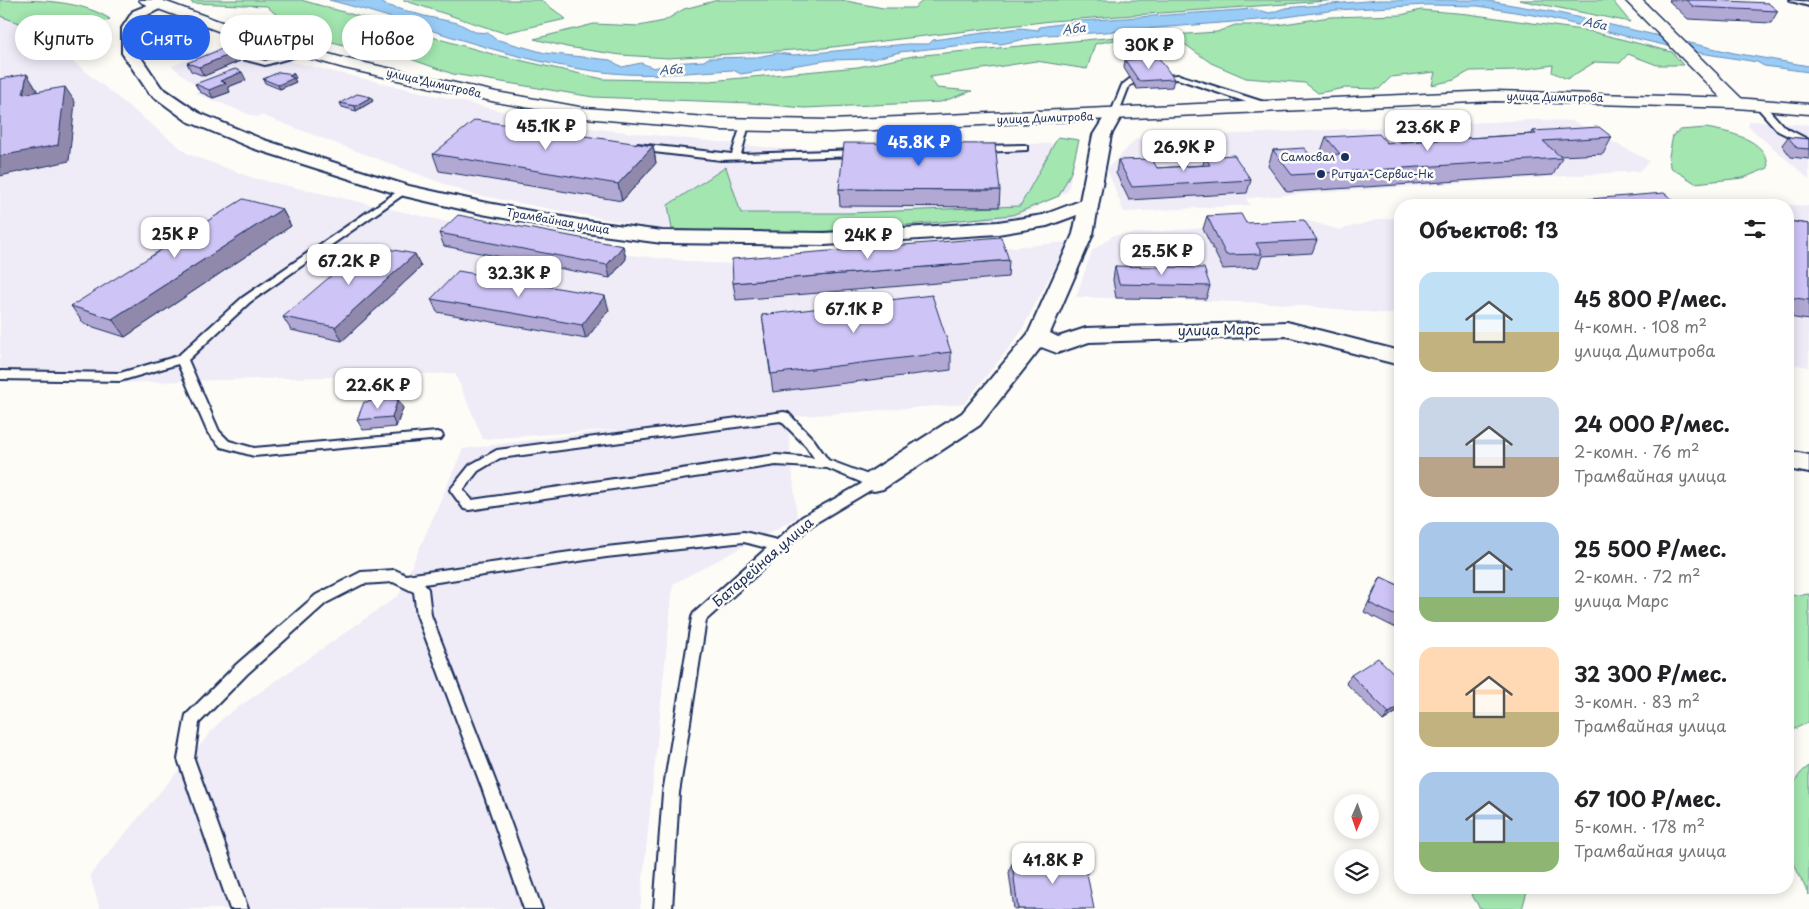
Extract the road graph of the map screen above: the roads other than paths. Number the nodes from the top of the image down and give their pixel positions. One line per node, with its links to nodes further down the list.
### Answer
1 (1633, 0): 5 (main road)
2 (1793, 0): 4 (lane)
3 (153, 2): 10 (main road, улица Димитрова); 17 (street, Трамвайная улица)
4 (1809, 4)
5 (1736, 103): 6 (main road, улица Димитрова); 7 (main road, улица Димитрова)
6 (1758, 104): 8 (main road, улица Димитрова); 11 (lane)
7 (1267, 106): 9 (main road, улица Димитрова); 9 (lane)
8 (1809, 109)
9 (1114, 115): 10 (main road, улица Димитрова); 18 (street, Батарейная улица)
10 (745, 125): 16 (lane)
11 (1809, 143)
12 (628, 146): 16 (lane)
13 (1024, 148): 14 (lane)
14 (965, 150)
15 (866, 153): 16 (lane)
16 (736, 157)
17 (404, 190): 18 (street, Трамвайная улица); 21 (lane)
18 (1089, 204): 19 (street, Батарейная улица)
19 (1038, 336): 20 (street, улица Марс); 27 (street, Батарейная улица)
20 (1394, 356)
21 (182, 358): 22 (lane); 23 (lane)
22 (0, 375)
23 (438, 436)
24 (1794, 461): 26 (street)
25 (824, 463): 25 (lane); 27 (lane)
26 (1809, 464)
27 (874, 482): 28 (lane, Батарейная улица)
28 (779, 546): 29 (lane); 32 (lane, Батарейная улица)
29 (404, 581): 30 (lane); 31 (lane)
30 (239, 909)
31 (533, 909)
32 (663, 909)

